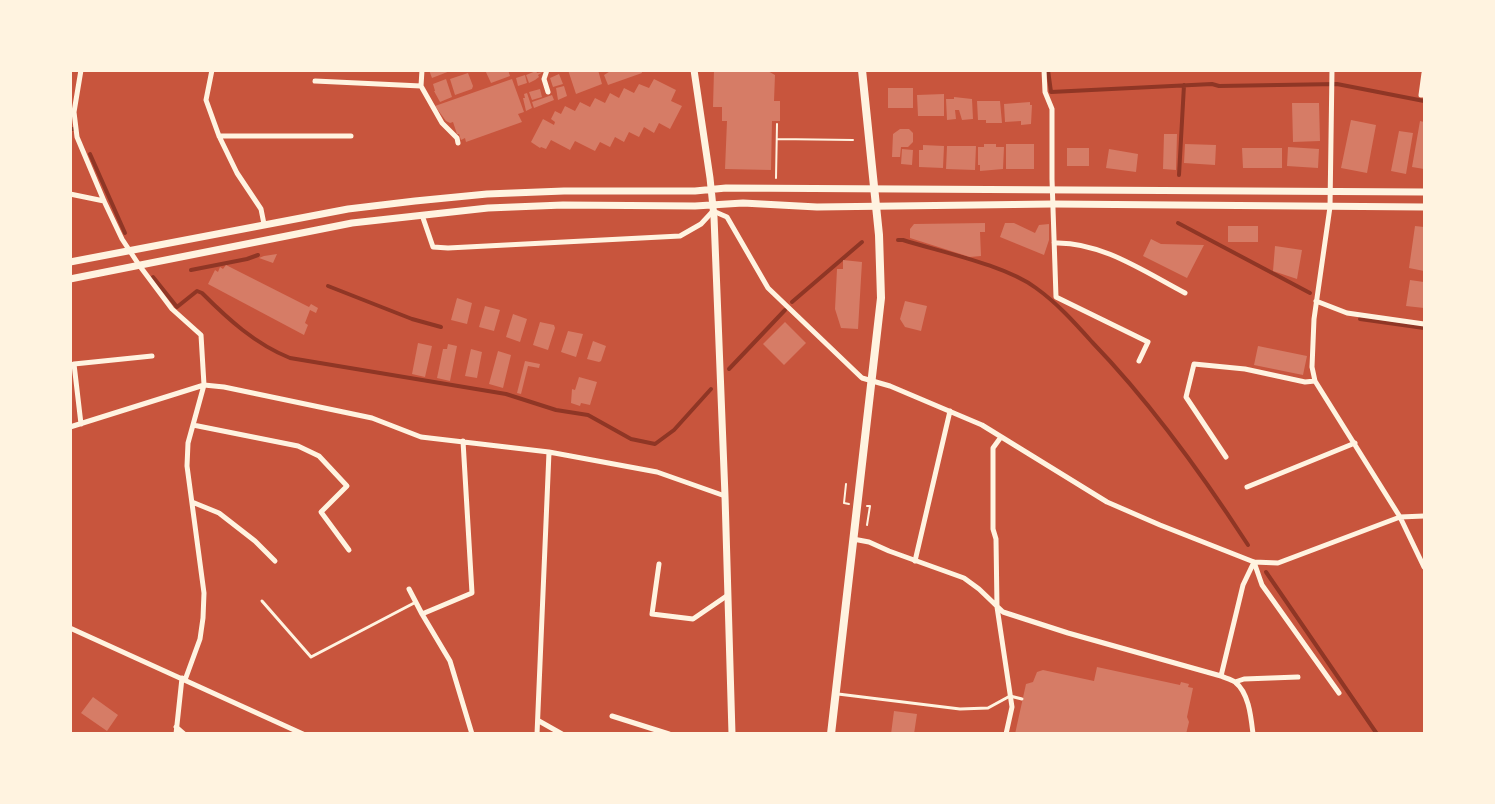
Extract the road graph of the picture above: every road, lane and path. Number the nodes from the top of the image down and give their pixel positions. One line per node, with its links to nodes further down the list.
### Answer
1 (81, 70): 27 (street)
2 (212, 70): 15 (street)
3 (422, 70): 11 (street)
4 (547, 70): 12 (street)
5 (694, 70): 22 (street)
6 (862, 70): 21 (main road)
7 (1044, 70): 23 (street)
8 (1332, 70): 24 (street)
9 (1425, 73): 13 (street)
10 (315, 81): 11 (street)
11 (421, 86): 19 (street)
12 (548, 92)
13 (1425, 95)
14 (777, 124): 17 (path)
15 (219, 136): 16 (street); 34 (street)
16 (351, 136)
17 (777, 140): 18 (path); 20 (path)
18 (853, 140)
19 (458, 143)
20 (776, 178)
21 (875, 189): 22 (street); 23 (street); 29 (main road)
22 (711, 190): 32 (street); 34 (street)
23 (1052, 191): 24 (street); 28 (street)
24 (1330, 192): 25 (street); 30 (street)
25 (1425, 192)
26 (70, 194): 27 (street)
27 (104, 201): 36 (street)
28 (1053, 204): 29 (street); 30 (street); 35 (street)
29 (876, 206): 32 (street); 45 (main road)
30 (1330, 207): 31 (street); 41 (street)
31 (1425, 207)
32 (713, 208): 33 (street); 33 (street); 45 (street); 59 (street)
33 (422, 215): 38 (street)
34 (264, 224): 36 (street)
35 (1054, 243): 40 (street); 44 (street)
36 (130, 251): 37 (street); 38 (street)
37 (70, 262)
38 (139, 265): 39 (street); 47 (street)
39 (70, 279)
40 (1185, 292)
41 (1316, 301): 42 (street); 46 (street)
42 (1425, 324)
43 (152, 356): 49 (street)
44 (1139, 360)
45 (873, 381): 48 (street); 66 (main road)
46 (1316, 381): 54 (street); 56 (street)
47 (204, 385): 49 (street); 50 (street); 53 (street)
48 (950, 411): 52 (street); 69 (street)
49 (81, 424): 51 (street)
50 (193, 425): 61 (street); 67 (street)
51 (70, 427)
52 (1001, 437): 70 (street); 77 (street)
53 (463, 441): 55 (street); 78 (street)
54 (1355, 443): 58 (street); 64 (street)
55 (549, 452): 59 (street); 89 (street)
56 (1226, 457)
57 (846, 484): 60 (path)
58 (1247, 487)
59 (725, 496): 74 (street)
60 (844, 501)
61 (192, 502): 68 (street); 82 (street)
62 (870, 508): 65 (path)
63 (1425, 516): 64 (street)
64 (1400, 517): 70 (street); 72 (street)
65 (867, 525)
66 (853, 539): 69 (street); 85 (main road)
67 (349, 550)
68 (275, 561)
69 (915, 561): 77 (street)
70 (1254, 562): 80 (street); 84 (street)
71 (659, 564): 74 (street)
72 (1425, 567)
73 (409, 589): 76 (street)
74 (728, 594): 98 (street)
75 (262, 601): 76 (lane)
76 (416, 602): 78 (street)
77 (997, 607): 80 (street); 86 (street)
78 (422, 614): 94 (street)
79 (70, 628): 82 (street)
80 (1221, 676): 83 (street)
81 (1298, 677): 83 (street)
82 (183, 679): 90 (street); 93 (street)
83 (1234, 682): 101 (street)
84 (1339, 693)
85 (836, 694): 86 (lane); 99 (main road)
86 (1010, 696): 87 (lane); 100 (street)
87 (1022, 699)
88 (612, 716): 97 (street)
89 (539, 721): 95 (street); 96 (street)
90 (176, 726): 91 (street); 92 (street)
91 (176, 734)
92 (184, 734)
93 (303, 734)
94 (472, 734)
95 (537, 734)
96 (562, 734)
97 (669, 734)
98 (732, 734)
99 (831, 734)
100 (1006, 734)
101 (1253, 734)

